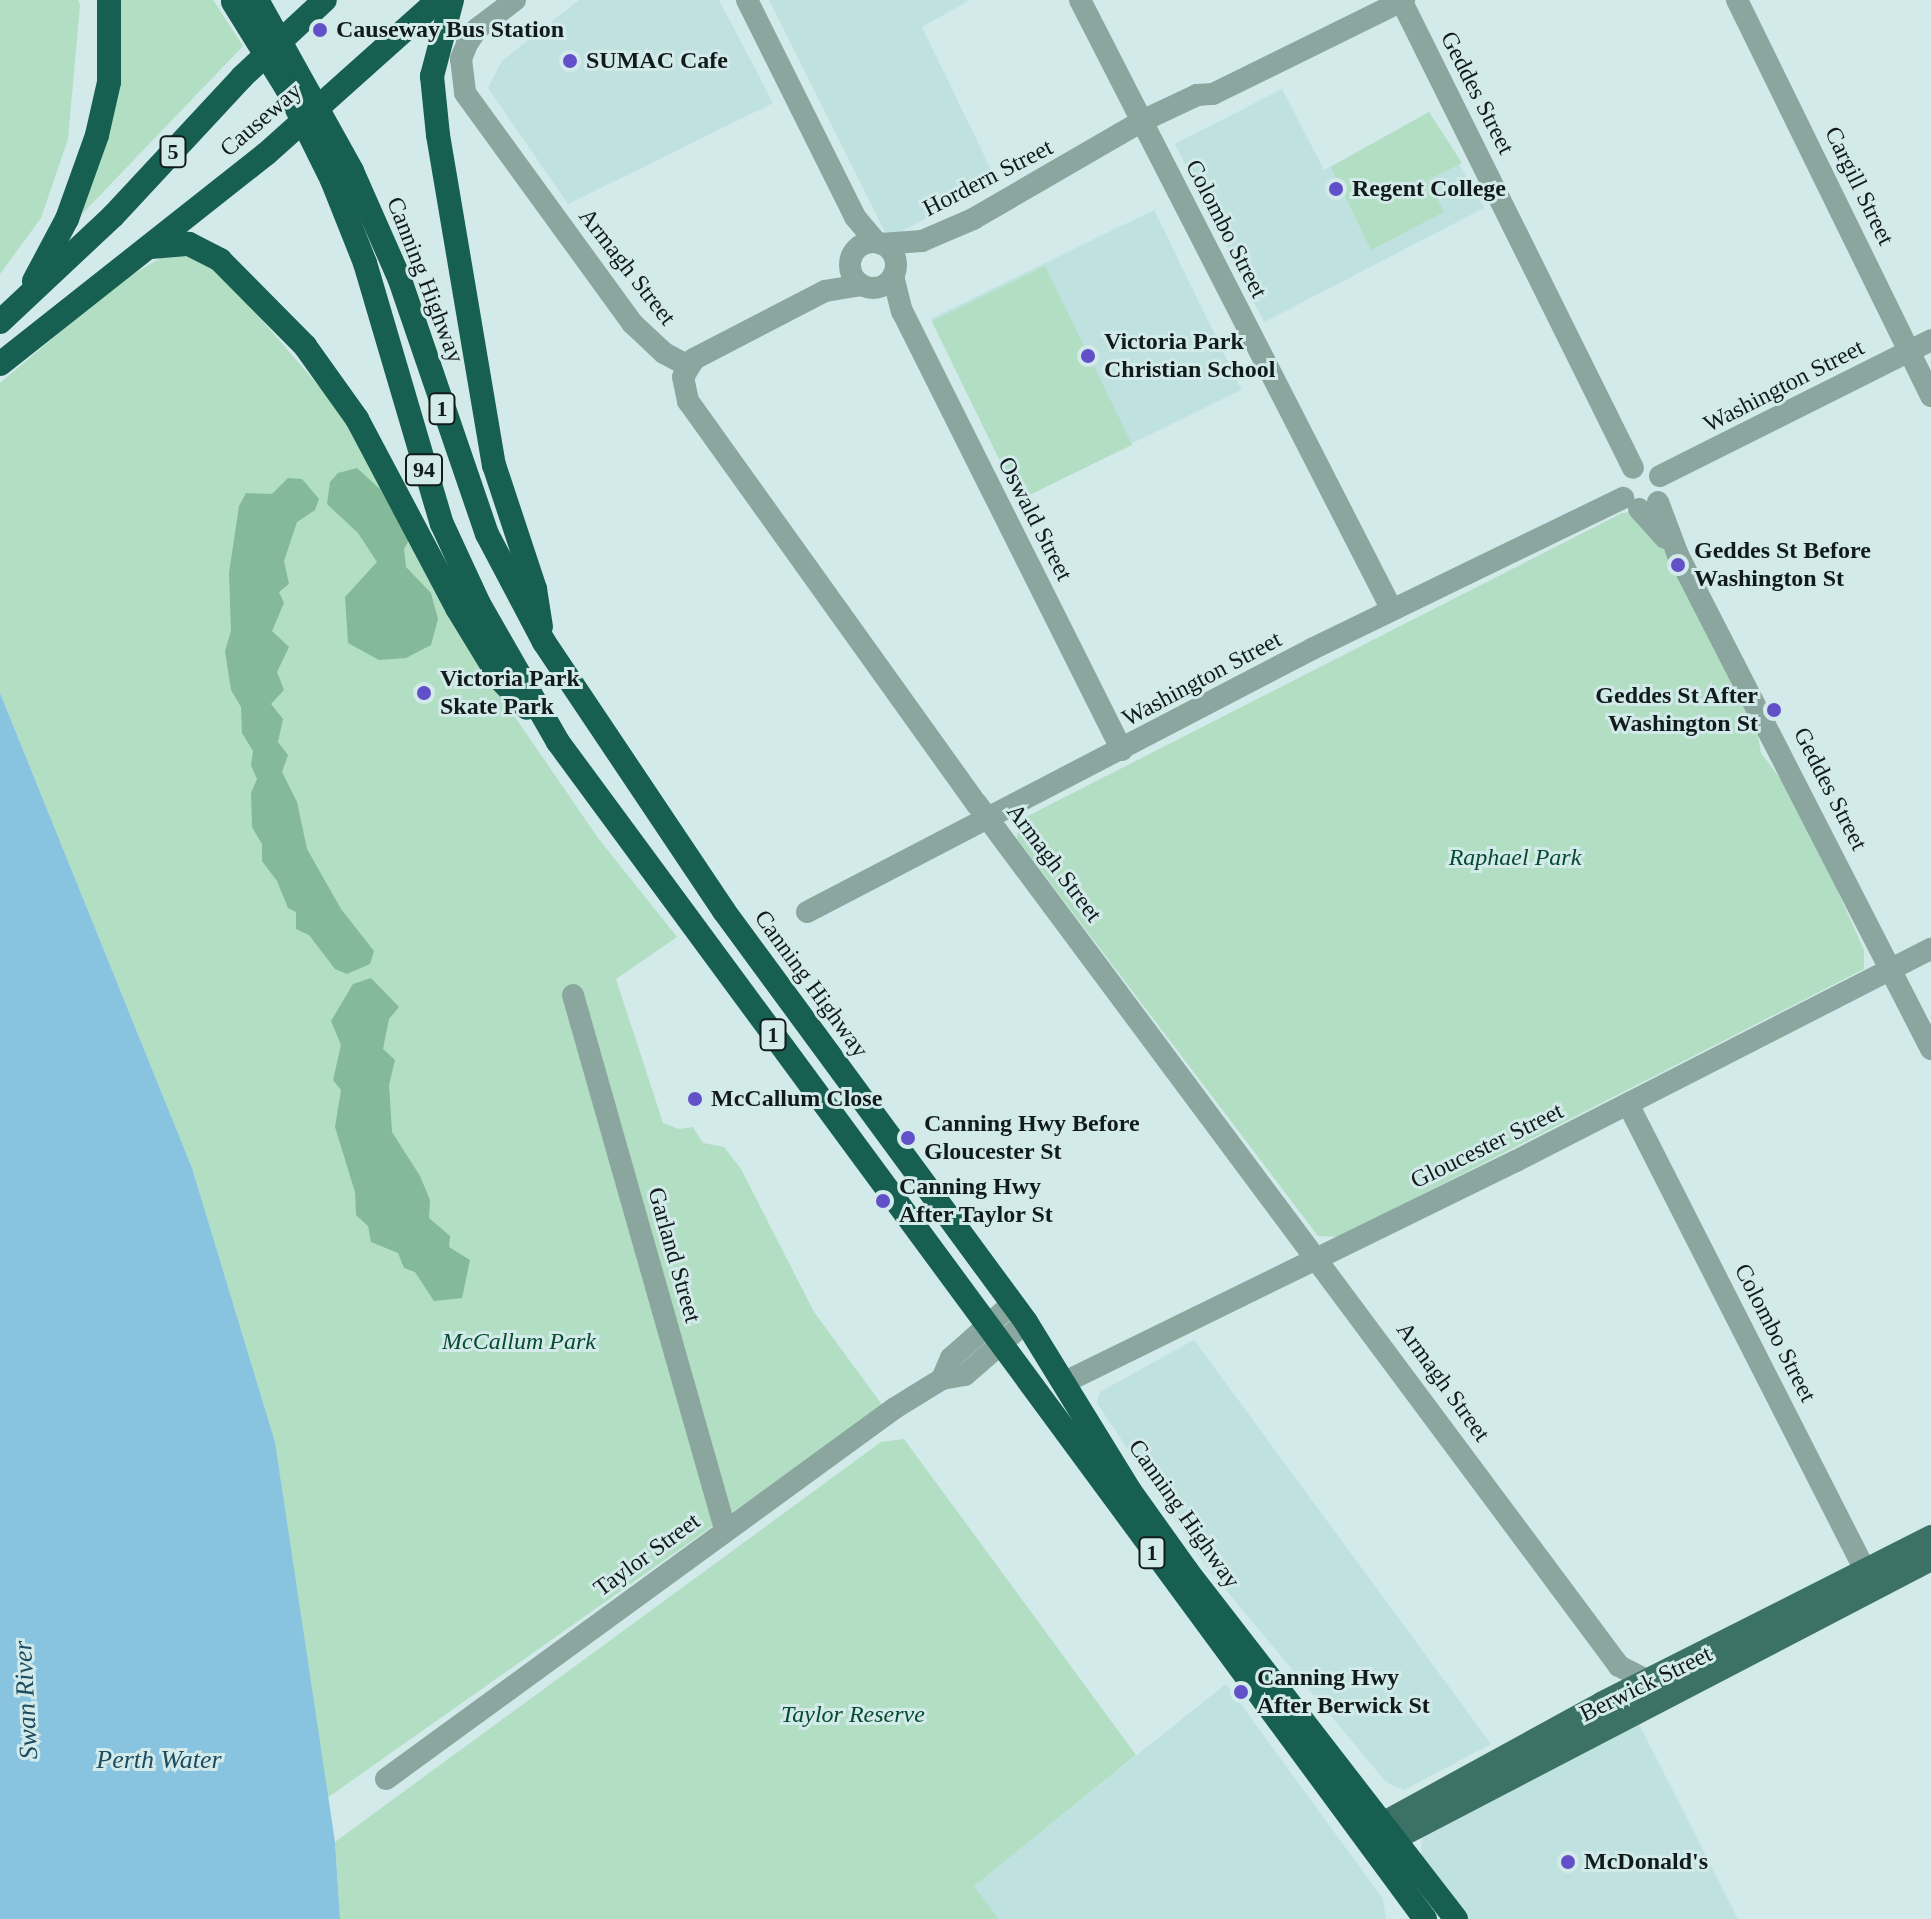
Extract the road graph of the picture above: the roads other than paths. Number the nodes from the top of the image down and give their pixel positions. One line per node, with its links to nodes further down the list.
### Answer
1 (109, 0): 20 (highway)
2 (325, 0): 20 (highway, Causeway / 5)
3 (438, 0): 16 (highway, Causeway)
4 (452, 0): 31 (highway)
5 (515, 0): 25 (street, Armagh Street)
6 (747, 0): 13 (street)
7 (1080, 0): 11 (street, Colombo Street)
8 (1403, 0): 11 (street, Hordern Street); 27 (street, Geddes Street)
9 (1737, 0): 23 (street, Cargill Street)
10 (240, 1): 12 (highway, 94, bridge)
11 (1146, 128): 14 (street, Hordern Street); 30 (street, Colombo Street)
12 (342, 176): 31 (highway, Canning Highway / 1); 32 (highway, Canning Highway / 94)
13 (855, 217): 15 (street); 17 (street)
14 (922, 241): 15 (street, Hordern Street); 18 (street, Hordern Street)
15 (878, 243): 17 (street); 18 (street)
16 (151, 247): 24 (highway, Causeway); 32 (highway)
17 (851, 259): 18 (street); 19 (street)
18 (881, 279): 19 (street); 33 (street, Oswald Street)
19 (825, 291): 25 (street)
20 (21, 305): 21 (highway, Causeway / 5)
21 (0, 322)
22 (1931, 340): 23 (street, Washington Street)
23 (1909, 352): 26 (street, Cargill Street); 28 (street, Washington Street)
24 (0, 364)
25 (688, 366): 34 (street, Armagh Street)
26 (1931, 396)
27 (1633, 468): 28 (street); 29 (street)
28 (1660, 476): 29 (street)
29 (1640, 503): 30 (street, Washington Street); 37 (street, Geddes Street)
30 (1392, 610): 33 (street, Washington Street)
31 (544, 642): 42 (highway, Canning Highway / 1)
32 (558, 742): 43 (highway, Canning Highway / 1)
33 (1122, 750): 34 (street, Washington Street)
34 (987, 817): 35 (street, Washington Street); 41 (street, Armagh Street)
35 (807, 912)
36 (1931, 949): 37 (street, Gloucester Street)
37 (1891, 969): 39 (street, Geddes Street); 40 (street, Gloucester Street)
38 (573, 995): 45 (street, Garland Street)
39 (1931, 1049)
40 (1628, 1104): 41 (street, Gloucester Street); 48 (street, Colombo Street)
41 (1319, 1257): 44 (street, Gloucester Street); 49 (street, Armagh Street)
42 (1019, 1313): 43 (street, Taylor Street); 44 (highway, Canning Highway / 1)
43 (994, 1336): 45 (street, Taylor Street); 53 (highway, Canning Highway / 1)
44 (1063, 1383): 53 (highway, Canning Highway / 1)
45 (725, 1529): 52 (street, Taylor Street)
46 (1931, 1537): 48 (main road, Berwick Street)
47 (1931, 1559): 48 (main road, Berwick Street)
48 (1869, 1578): 50 (main road, Berwick Street); 53 (main road, Berwick Street)
49 (1619, 1666): 50 (street, Armagh Street); 51 (street)
50 (1649, 1681): 51 (main road, Berwick Street)
51 (1619, 1696): 53 (main road, Berwick Street)
52 (386, 1779)
53 (1379, 1835): 54 (highway, Canning Highway / 1); 55 (highway, Canning Highway / 1)
54 (1425, 1919)
55 (1456, 1919)

